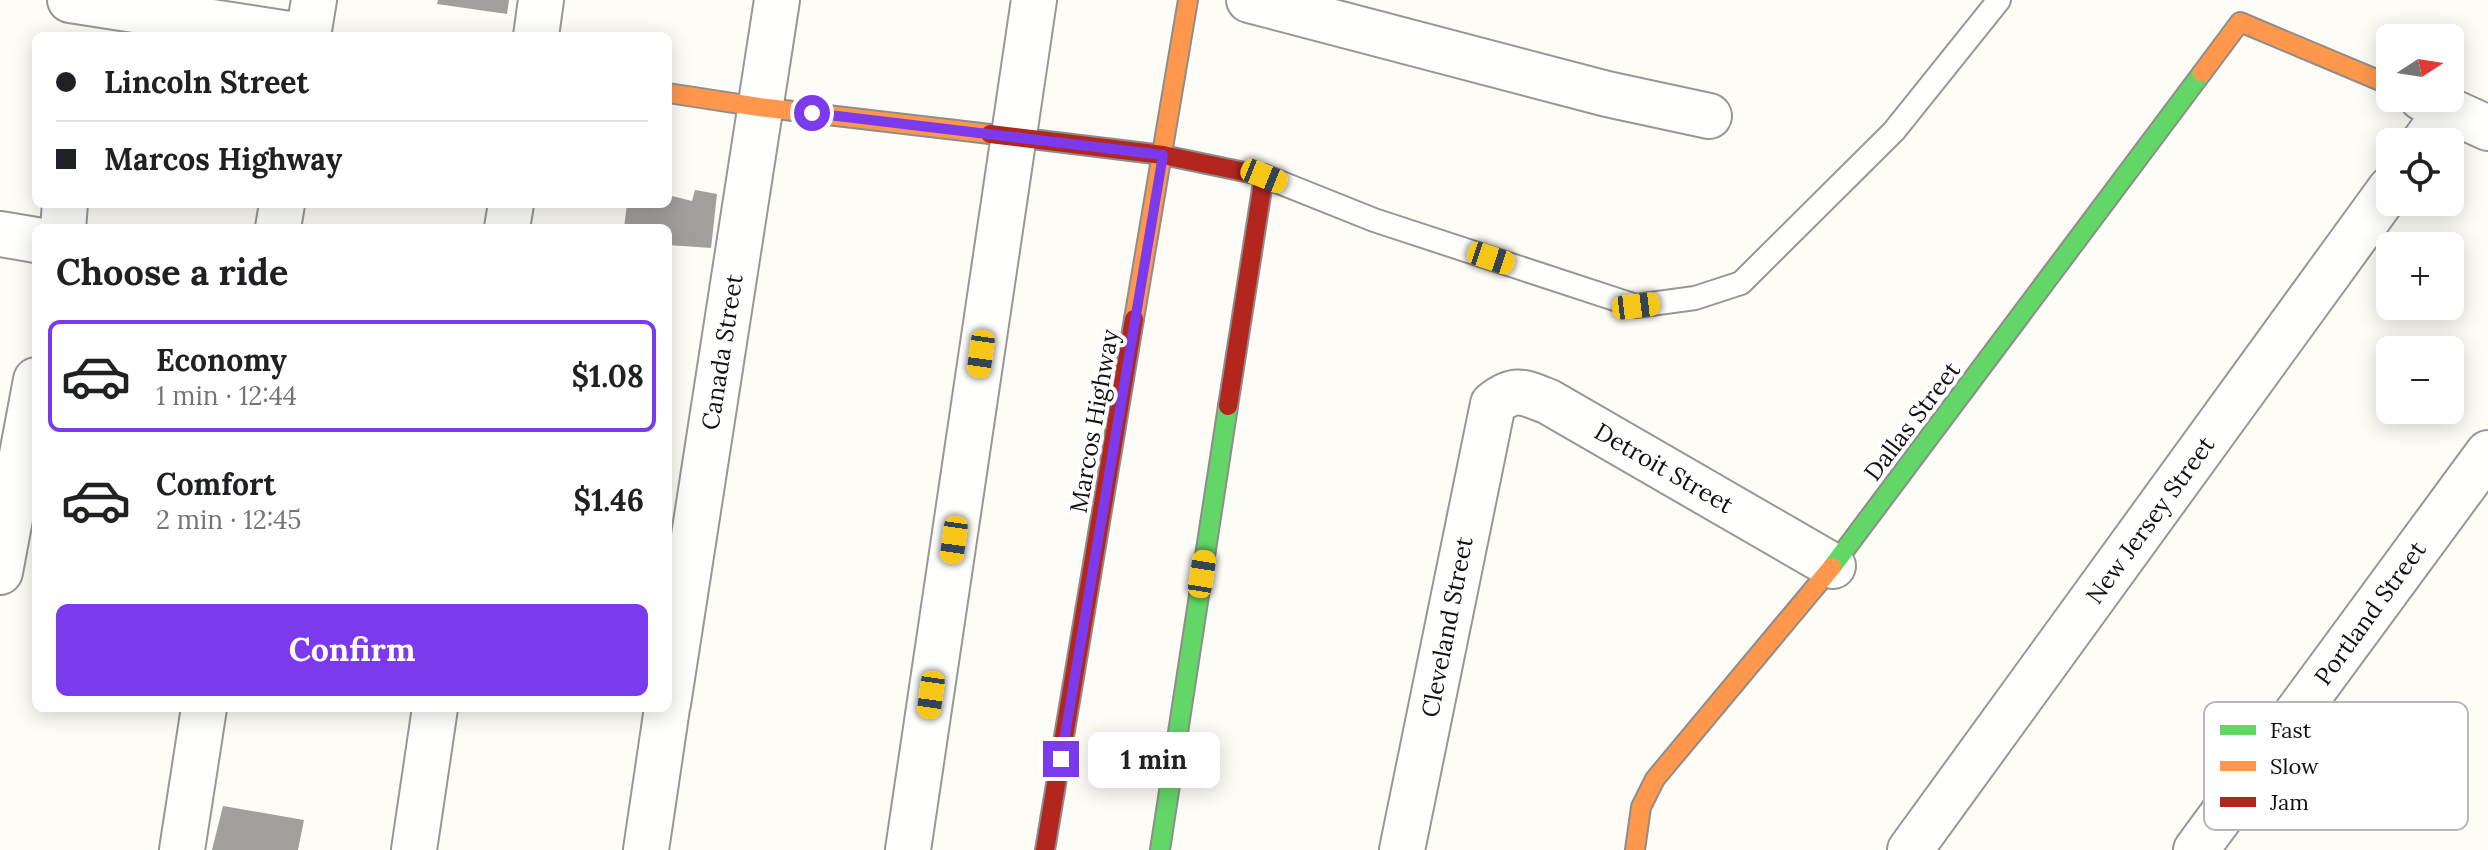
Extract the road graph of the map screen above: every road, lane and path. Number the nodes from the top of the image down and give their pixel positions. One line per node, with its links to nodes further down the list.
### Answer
1 (314, 0): 10 (street)
2 (541, 0): 11 (street)
3 (777, 0): 14 (street, Canada Street)
4 (1034, 0): 18 (street)
5 (1188, 0): 19 (street, Marcos Highway)
6 (1249, 0): 15 (street)
7 (1999, 0): 20 (lane)
8 (77, 9): 9 (street)
9 (269, 32)
10 (309, 32)
11 (537, 32)
12 (2376, 79): 27 (street, Dallas Street)
13 (672, 94): 14 (street)
14 (759, 107): 18 (street); 29 (street, Canada Street)
15 (1709, 116)
16 (2432, 116): 17 (street)
17 (2488, 128)
18 (1013, 136): 19 (street); 38 (street)
19 (1163, 155): 20 (street); 39 (street, Marcos Highway)
20 (1264, 176): 40 (street)
21 (2376, 208): 43 (street, New Jersey Street)
22 (0, 234): 23 (street)
23 (32, 239)
24 (32, 401): 28 (street)
25 (1493, 404): 27 (street, Detroit Street); 41 (street, Cleveland Street)
26 (2488, 453): 30 (street, Portland Street)
27 (1833, 566): 42 (street, Dallas Street)
28 (0, 572)
29 (672, 680)
30 (2305, 702)
31 (203, 712): 35 (street)
32 (434, 712): 36 (street)
33 (667, 712): 37 (street, Canada Street)
34 (2211, 830): 44 (street, Portland Street)
35 (182, 850)
36 (414, 850)
37 (646, 850)
38 (908, 850)
39 (1045, 850)
40 (1160, 850)
41 (1402, 850)
42 (1635, 850)
43 (1910, 850)
44 (2196, 850)

